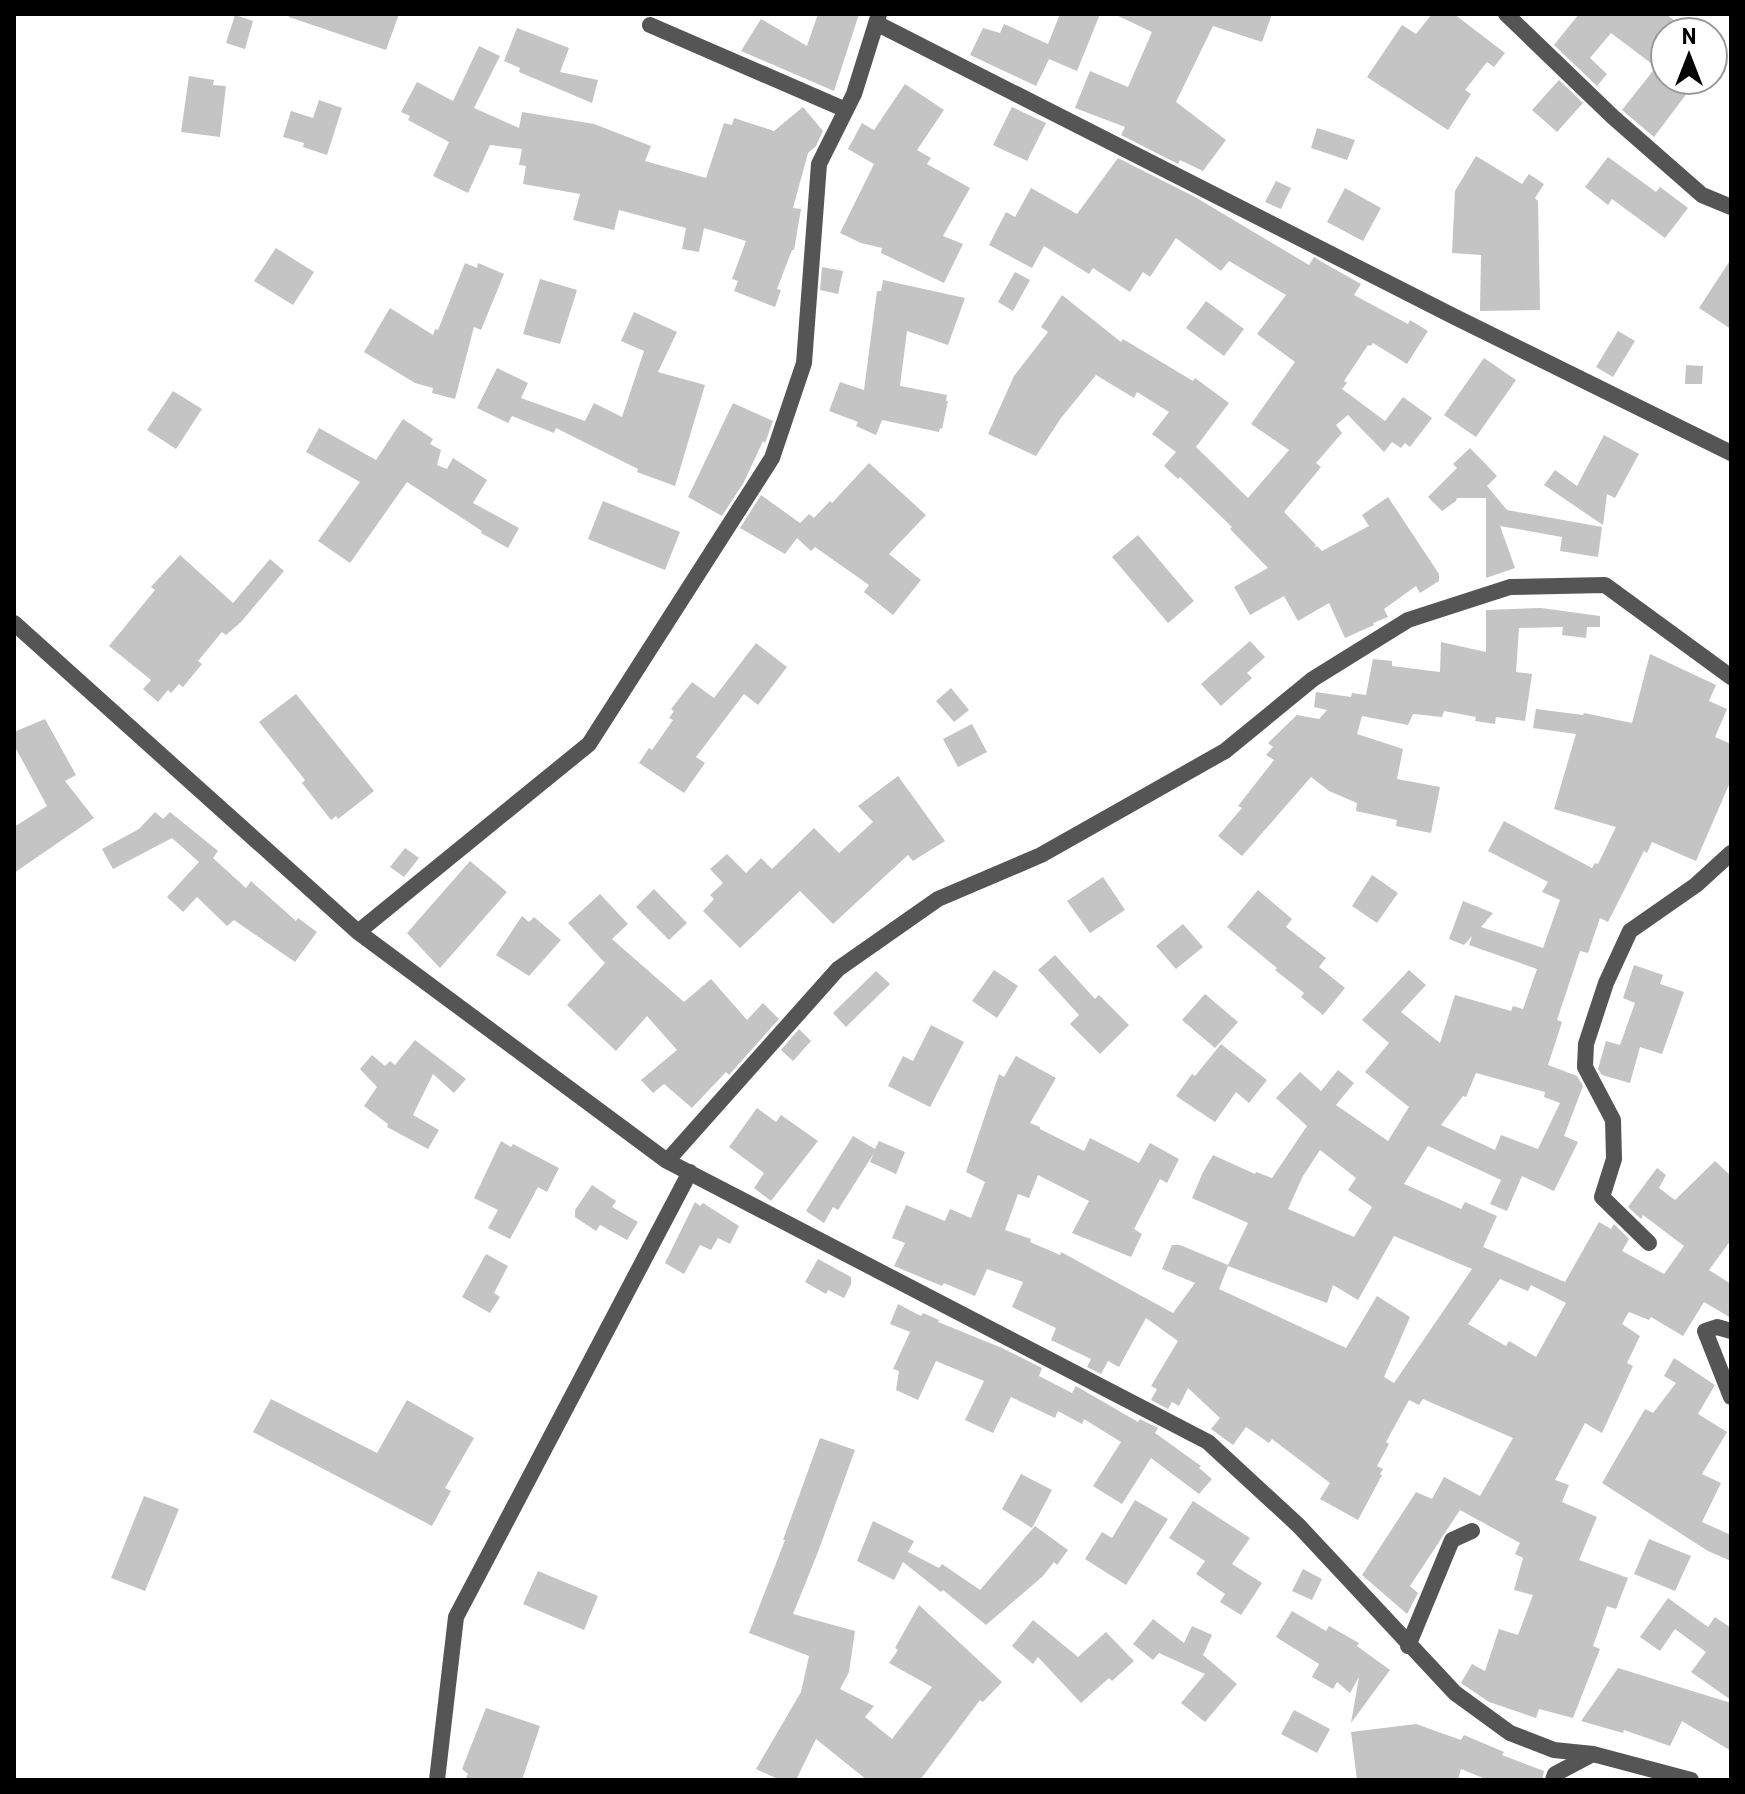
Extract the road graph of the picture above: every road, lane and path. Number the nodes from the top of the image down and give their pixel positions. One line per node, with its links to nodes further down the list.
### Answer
1 (1506, 14): 5 (street)
2 (877, 19): 4 (street); 6 (street)
3 (650, 25): 4 (street)
4 (846, 110): 10 (street)
5 (1731, 207)
6 (1731, 453)
7 (14, 623): 10 (street)
8 (1731, 677): 11 (street)
9 (1731, 853): 13 (street)
10 (358, 932): 11 (street)
11 (667, 1161): 12 (street)
12 (690, 1172): 17 (street); 19 (street)
13 (1649, 1243)
14 (1731, 1331): 15 (street)
15 (1731, 1397)
16 (1472, 1531): 17 (street)
17 (1408, 1646): 18 (street)
18 (1593, 1754): 20 (street); 21 (street)
19 (437, 1780)
20 (1553, 1780)
21 (1691, 1780)

